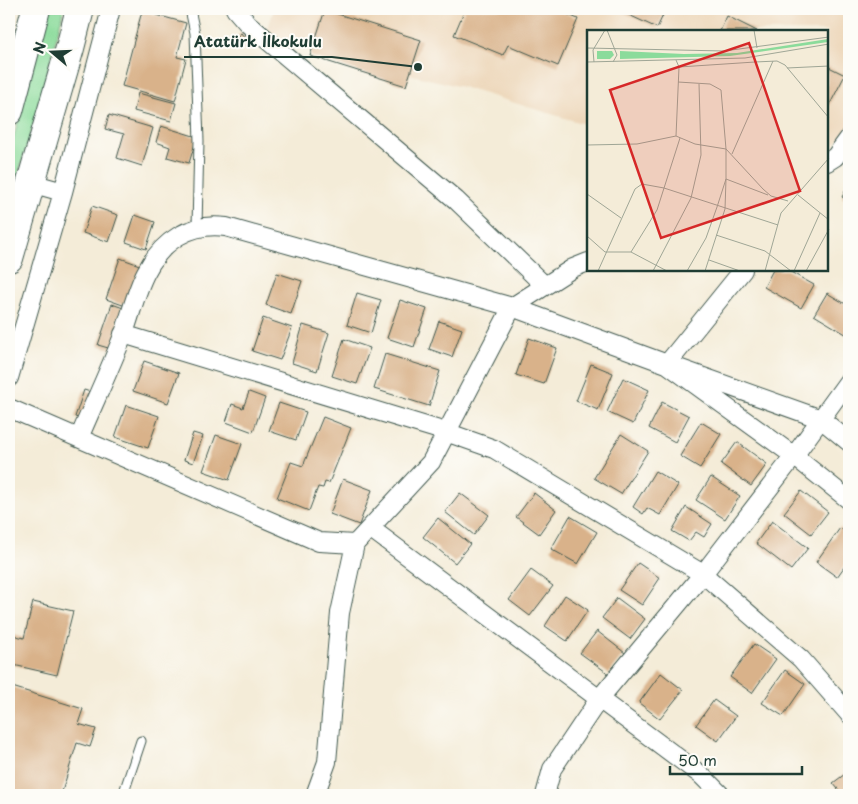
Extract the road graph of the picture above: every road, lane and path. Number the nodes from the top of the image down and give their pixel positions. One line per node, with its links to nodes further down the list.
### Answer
1 (36, 9): 6 (highway)
2 (80, 9): 9 (highway)
3 (111, 9): 10 (street)
4 (190, 9): 11 (lane)
5 (235, 9): 15 (street)
6 (9, 111)
7 (849, 138): 8 (street)
8 (829, 162)
9 (31, 183): 10 (street); 12 (highway)
10 (63, 192): 19 (street)
11 (197, 227): 16 (street); 17 (street)
12 (9, 258)
13 (587, 262): 15 (street)
14 (742, 271): 18 (street)
15 (545, 286): 16 (street)
16 (512, 307): 18 (street); 23 (street)
17 (123, 334): 23 (street); 24 (street)
18 (666, 364): 22 (street); 26 (street)
19 (9, 378)
20 (849, 380): 22 (street)
21 (9, 408): 24 (street)
22 (821, 419): 25 (street); 26 (street)
23 (446, 432): 28 (street); 30 (street)
24 (79, 438): 29 (street)
25 (849, 442)
26 (794, 456): 27 (street); 30 (street)
27 (849, 500)
28 (370, 528): 29 (street); 31 (street)
29 (355, 544): 35 (street)
30 (703, 574): 31 (street); 32 (street)
31 (599, 699): 36 (street); 37 (street)
32 (849, 714)
33 (141, 741): 34 (lane)
34 (123, 795)
35 (315, 795)
36 (545, 795)
37 (721, 795)

